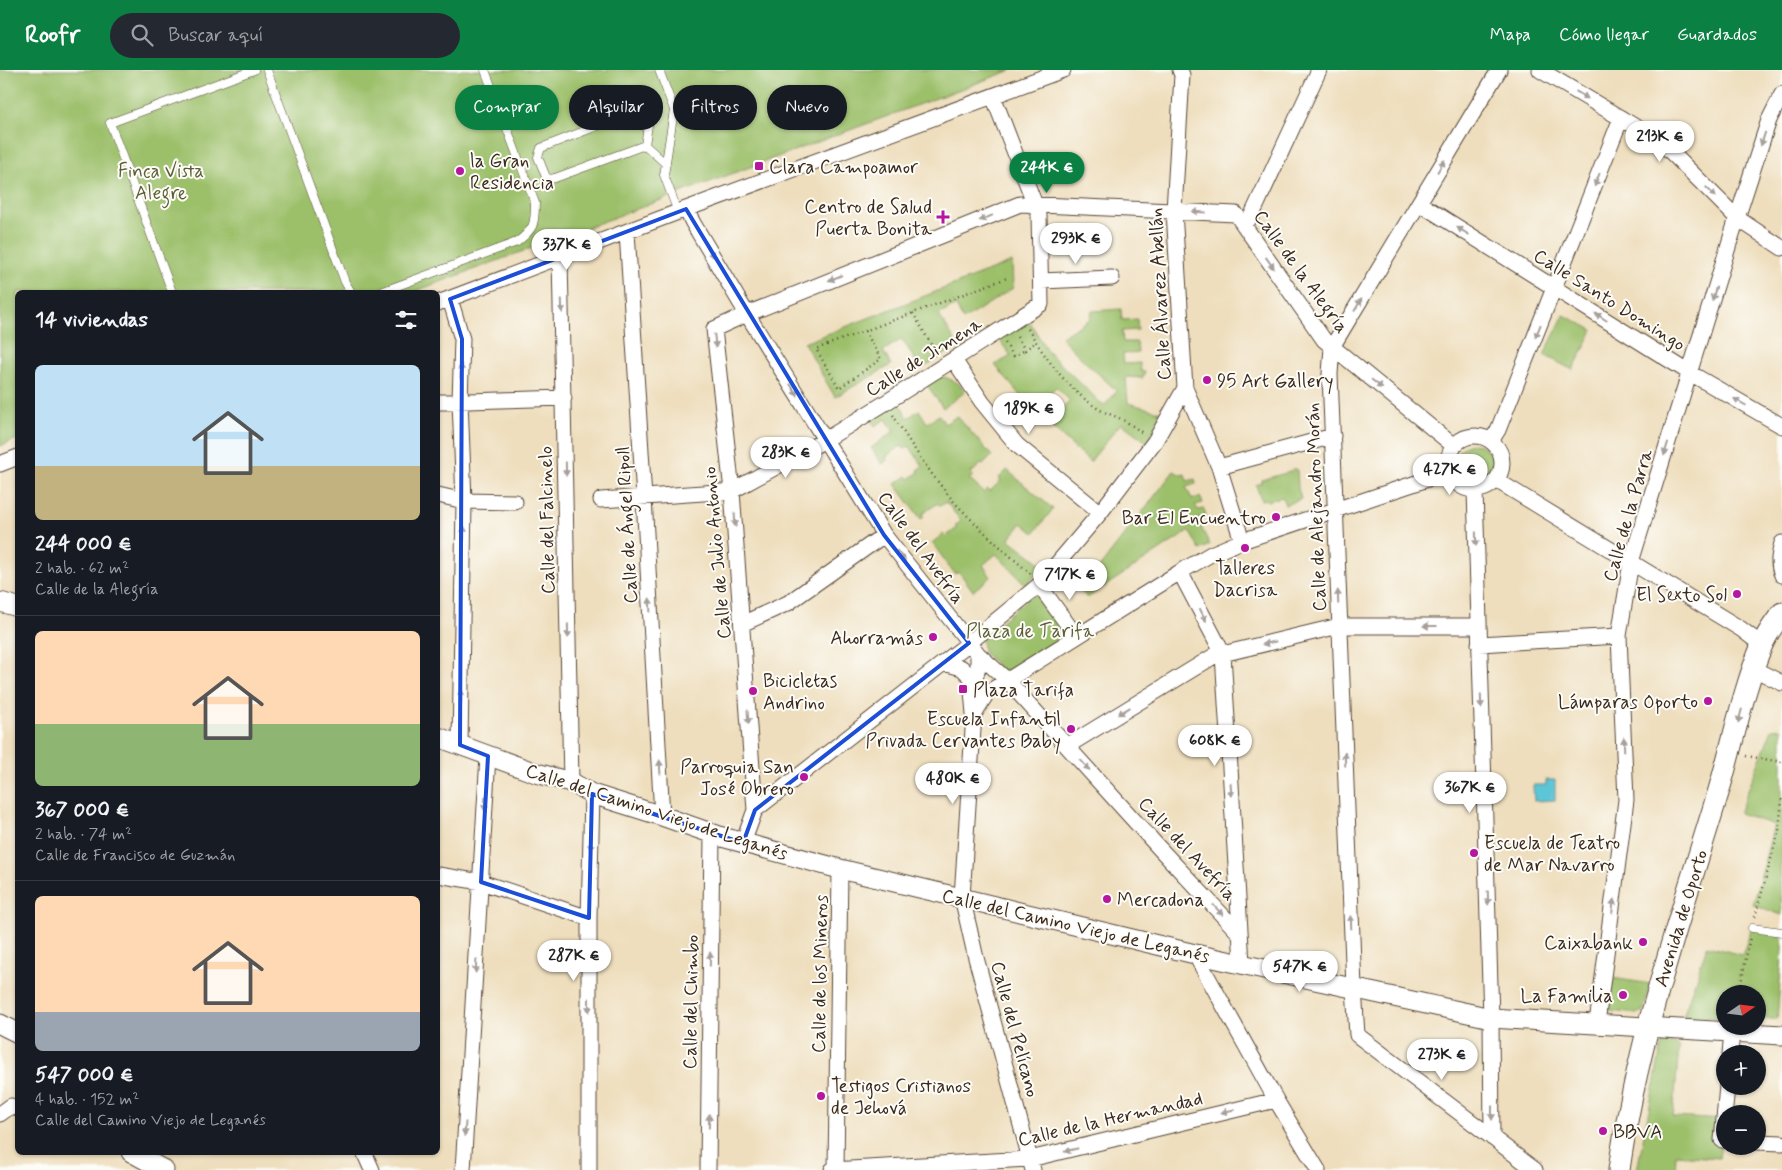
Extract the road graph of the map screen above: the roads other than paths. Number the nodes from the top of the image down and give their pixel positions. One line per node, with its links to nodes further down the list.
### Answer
1 (254, 70): 27 (lane)
2 (267, 70): 28 (lane)
3 (485, 70): 29 (lane)
4 (660, 70): 14 (lane)
5 (1063, 70): 11 (street)
6 (1180, 70): 18 (street, Calle Álvarez Abellán)
7 (1319, 70): 20 (street)
8 (1499, 70): 15 (street, Calle de Alejandro Morán, one-way to 8)
9 (1540, 70): 12 (street, one-way to 12)
10 (1782, 94): 19 (street, Calle de la Parra, one-way to 19)
11 (993, 96): 16 (street); 17 (street)
12 (1622, 118): 19 (street, one-way to 19); 26 (street, one-way to 26)
13 (645, 145): 13 (lane); 14 (lane)
14 (666, 164): 17 (lane)
15 (1419, 203): 26 (street, Calle Santo Domingo, one-way to 15); 32 (street, Calle de Alejandro Morán, one-way to 15)
16 (1036, 206): 18 (street, Calle de la Alegría); 25 (street); 31 (street, Calle de la Alegría, one-way to 31)
17 (682, 210): 21 (street); 31 (street, Calle del Avefría, one-way to 31)
18 (1174, 210): 20 (street, Calle de la Alegría, one-way to 18); 35 (street, Calle Álvarez Abellán)
19 (1737, 218): 22 (street); 34 (street, Calle de la Parra, one-way to 34)
20 (1243, 223): 32 (street, Calle de la Alegría, one-way to 32)
21 (627, 232): 23 (street); 52 (street, Calle de Ángel Ripoll)
22 (1782, 248)
23 (560, 258): 30 (street); 36 (street, Calle del Falcinelo, one-way to 36)
24 (1112, 278): 25 (street)
25 (1041, 281): 33 (street, Calle de Jimena)
26 (1555, 288): 34 (street, Calle Santo Domingo, one-way to 26); 42 (street, one-way to 42)
27 (171, 290)
28 (350, 290)
29 (386, 290)
30 (444, 301): 37 (street, one-way to 30)
31 (747, 314): 41 (street, Calle del Avefría, one-way to 41); 50 (street, Calle de Julio Antonio, one-way to 50)
32 (1332, 347): 40 (street, Calle de Alejandro Morán); 43 (street, Calle de la Alegría, one-way to 43)
33 (949, 363): 41 (street, Calle de Jimena); 57 (street)
34 (1690, 373): 39 (street, Calle Santo Domingo, one-way to 34); 61 (street, Calle de la Parra, one-way to 61)
35 (1185, 388): 46 (street); 57 (street, Calle Álvarez Abellán)
36 (564, 398): 37 (street); 87 (street, Calle del Falcinelo, one-way to 87)
37 (460, 401): 38 (street); 54 (street)
38 (440, 402)
39 (1782, 426)
40 (1333, 436): 46 (street); 56 (street, Calle de Alejandro Morán)
41 (825, 440): 50 (street, Calle de Jimena); 58 (street, Calle del Avefría)
42 (1491, 441): 43 (street); 48 (street)
43 (1454, 446): 47 (street)
44 (15, 458): 45 (street)
45 (0, 464)
46 (1219, 467): 59 (street)
47 (1449, 472): 49 (street); 56 (street)
48 (1496, 480): 49 (street); 61 (street)
49 (1475, 490): 70 (street, one-way to 70)
50 (732, 492): 52 (street); 68 (street, Calle de Julio Antonio, one-way to 68)
51 (440, 495): 54 (street)
52 (644, 498): 53 (street); 90 (street, Calle de Ángel Ripoll, one-way to 52)
53 (601, 500)
54 (464, 501): 55 (street); 84 (street, one-way to 54)
55 (515, 502)
56 (1336, 510): 59 (street); 69 (street, Calle de Alejandro Morán, one-way to 56)
57 (1100, 512): 64 (street, Calle Álvarez Abellán)
58 (884, 535): 68 (street); 75 (street, Calle del Avefría, one-way to 75)
59 (1242, 541): 62 (street)
60 (1780, 548): 63 (street)
61 (1631, 562): 72 (street, Calle de la Parra); 74 (street)
62 (1180, 572): 71 (street); 76 (street, one-way to 76)
63 (1782, 575)
64 (1039, 585): 71 (street); 75 (street, Calle Álvarez Abellán)
65 (0, 602): 66 (street)
66 (15, 606)
67 (1782, 613): 74 (main road, Avenida de Oporto)
68 (742, 624): 89 (street, Calle de Julio Antonio, one-way to 89)
69 (1339, 626): 70 (street, one-way to 69); 76 (street, one-way to 76); 103 (street, Calle de Alejandro Morán, one-way to 69)
70 (1478, 626): 73 (street)
71 (1076, 636): 80 (street)
72 (1619, 636): 73 (street); 106 (street, Calle de la Parra, one-way to 72)
73 (1479, 644): 104 (street, one-way to 104)
74 (1762, 645): 78 (main road, Avenida de Oporto)
75 (974, 648): 77 (street, Calle Álvarez Abellán); 79 (street, Calle del Pelícano); 80 (street, Calle del Avefría)
76 (1222, 654): 85 (street, one-way to 85); 100 (street, one-way to 100)
77 (944, 663): 79 (street); 89 (street, Calle Álvarez Abellán)
78 (1754, 669): 81 (street); 107 (main road, Avenida de Oporto, one-way to 107)
79 (974, 680): 82 (street, Calle del Pelícano)
80 (1007, 680): 82 (street); 85 (street, Calle del Avefría)
81 (1782, 683)
82 (974, 714): 96 (street, Calle del Pelícano)
83 (440, 738): 84 (street, Calle del Camino Viejo de Leganés)
84 (460, 745): 86 (street, Calle del Camino Viejo de Leganés)
85 (1067, 746): 100 (street, Calle del Avefría, one-way to 100)
86 (488, 756): 87 (street, Calle del Camino Viejo de Leganés); 95 (street, one-way to 95)
87 (571, 782): 88 (street, Calle del Camino Viejo de Leganés)
88 (592, 794): 90 (street, Calle del Camino Viejo de Leganés); 97 (street, one-way to 97)
89 (755, 810): 92 (street)
90 (662, 816): 91 (street, Calle del Camino Viejo de Leganés)
91 (712, 834): 92 (street, Calle del Camino Viejo de Leganés); 125 (street, Calle del Chimbo, one-way to 91)
92 (743, 843): 93 (street, Calle del Camino Viejo de Leganés)
93 (840, 869): 96 (street, Calle del Camino Viejo de Leganés); 127 (street, Calle de los Mineros)
94 (440, 875): 95 (street)
95 (481, 882): 97 (street); 123 (street, one-way to 123)
96 (962, 897): 101 (street, Calle del Camino Viejo de Leganés); 120 (street, Calle del Pelícano)
97 (588, 918): 124 (street, one-way to 124)
98 (1752, 928): 99 (lane)
99 (1782, 932)
100 (1240, 934): 102 (street)
101 (1195, 954): 102 (street, Calle del Camino Viejo de Leganés); 112 (street)
102 (1242, 964): 103 (street, Calle del Camino Viejo de Leganés)
103 (1354, 988): 104 (street, Calle del Camino Viejo de Leganés); 115 (street, Calle de Alejandro Morán)
104 (1491, 1018): 106 (street, Calle del Camino Viejo de Leganés); 115 (street, one-way to 115)
105 (0, 1024): 109 (street)
106 (1597, 1024): 107 (street, Calle del Camino Viejo de Leganés)
107 (1648, 1027): 108 (street, Calle del Camino Viejo de Leganés); 130 (main road, Avenida de Oporto)
108 (1716, 1030)
109 (15, 1032)
110 (1766, 1034): 111 (street, Calle del Camino Viejo de Leganés)
111 (1782, 1035)
112 (1276, 1100): 120 (street, Calle de la Hermandad, one-way to 120); 128 (street)
113 (15, 1107): 114 (street)
114 (0, 1114)
115 (1492, 1138): 129 (street, Calle de Alejandro Morán)
116 (1766, 1143): 117 (street)
117 (1782, 1144)
118 (136, 1155): 121 (street)
119 (365, 1155): 122 (street)
120 (1031, 1165): 127 (street, Calle de la Hermandad)
121 (164, 1170)
122 (372, 1170)
123 (462, 1170)
124 (589, 1170)
125 (708, 1170)
126 (832, 1170): 127 (street, Calle de la Hermandad)
127 (836, 1170)
128 (1318, 1170)
129 (1535, 1170)
130 (1619, 1170)

